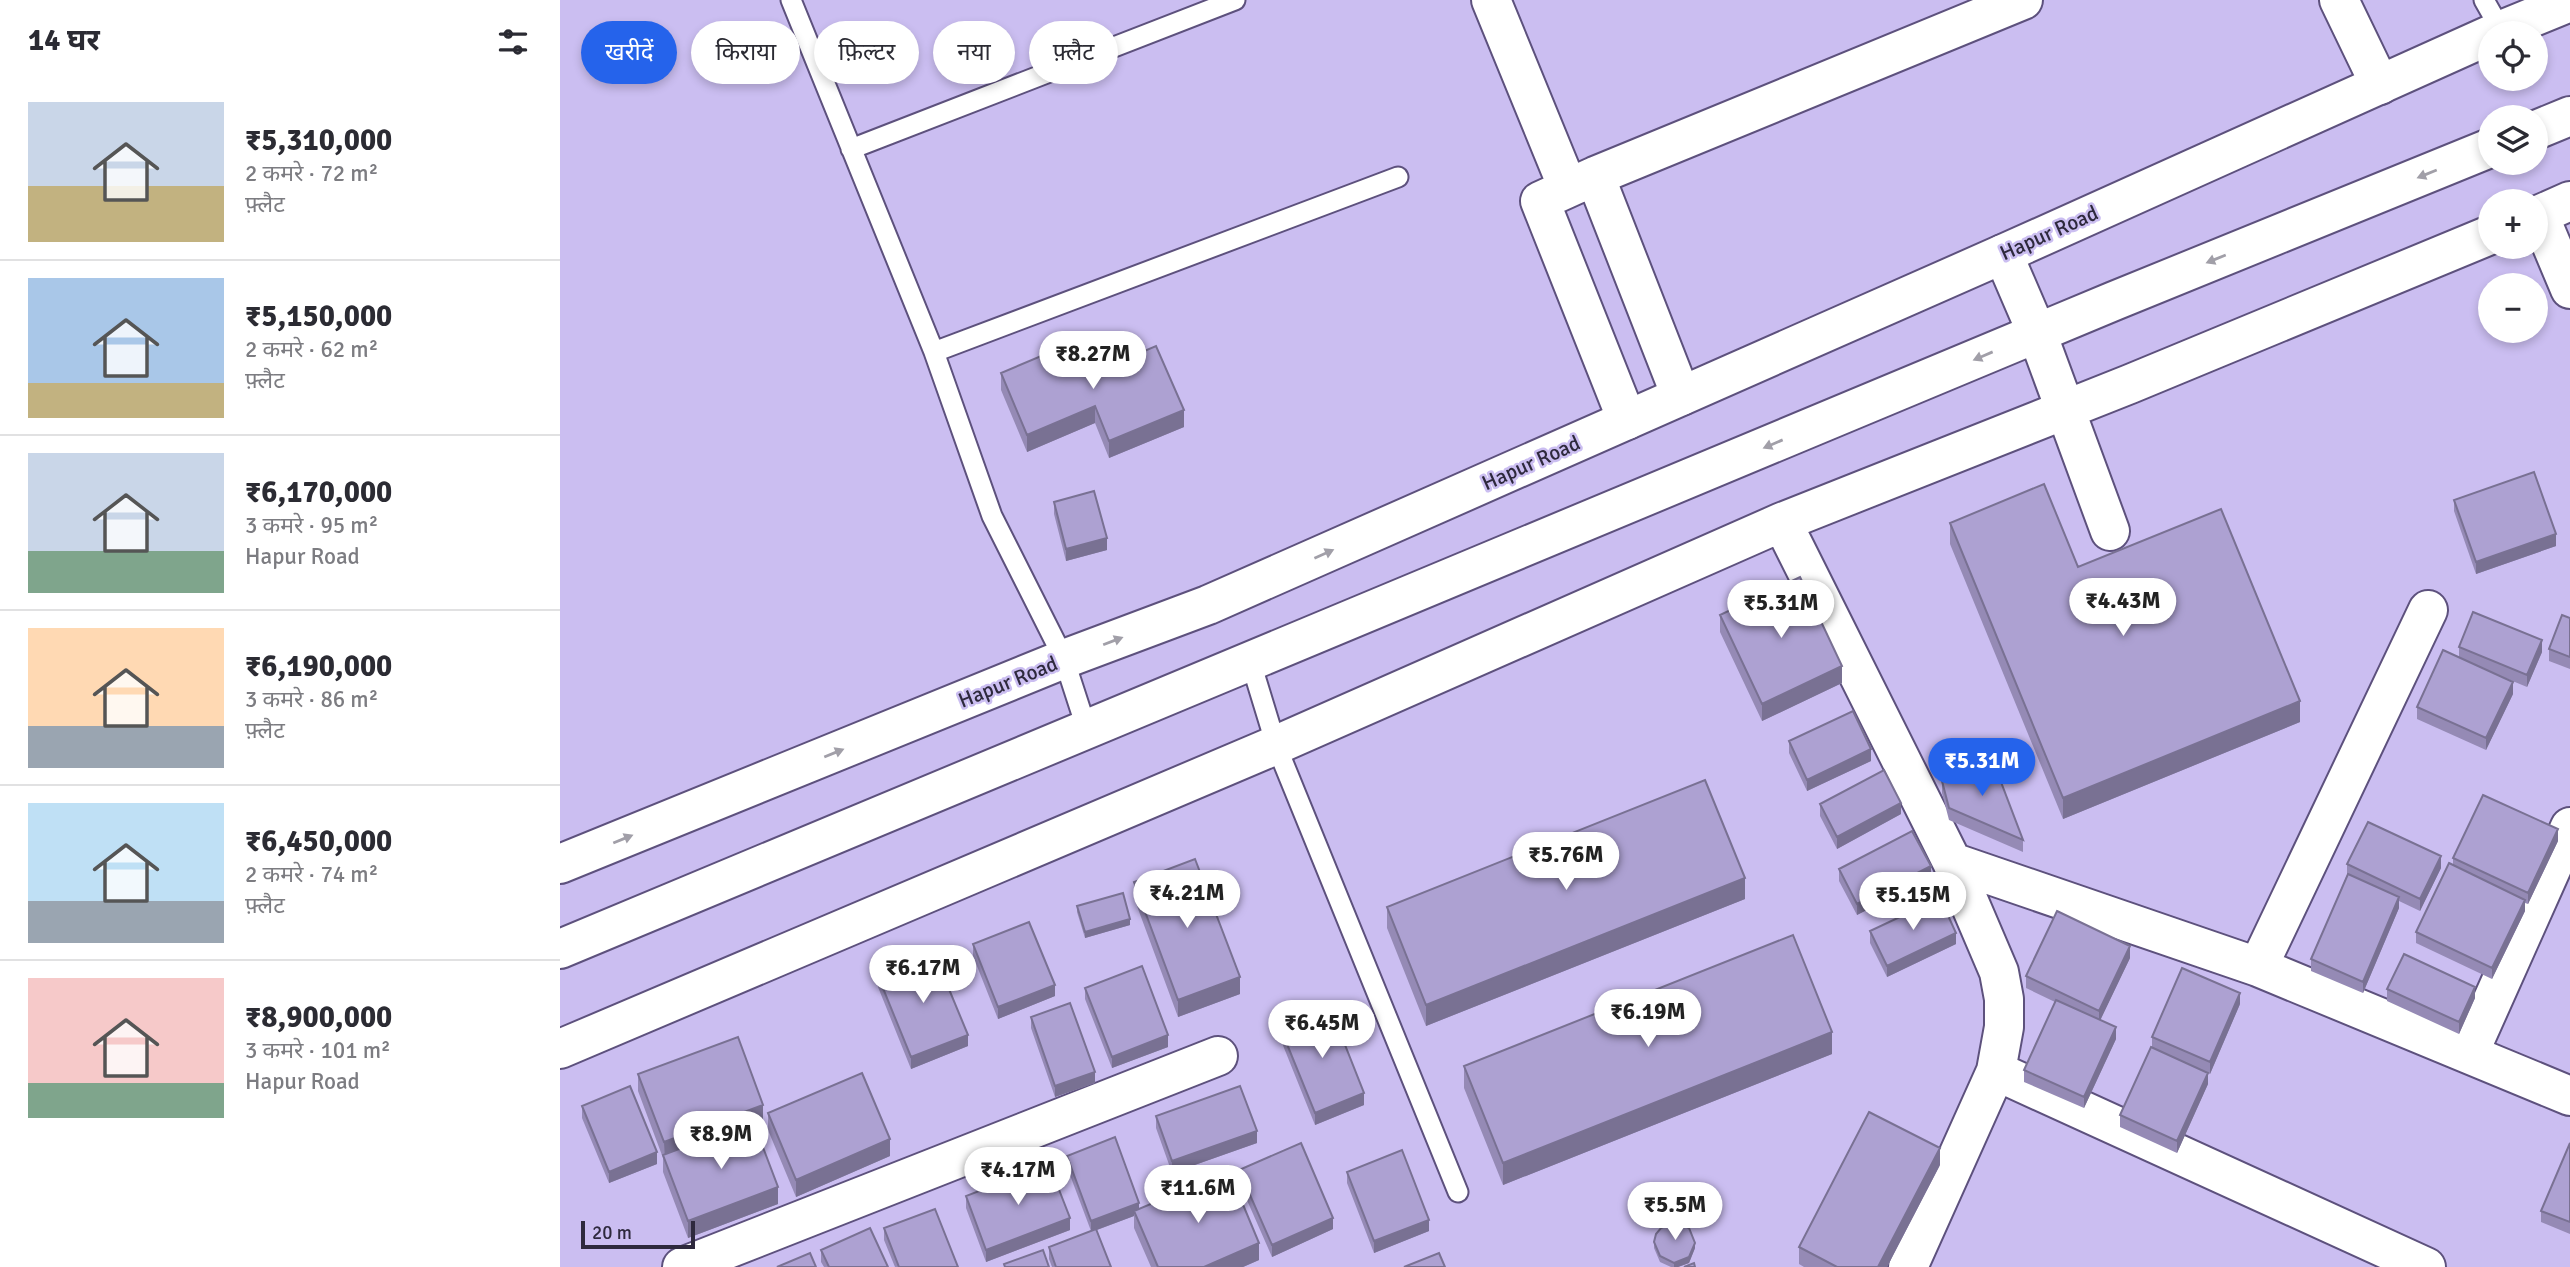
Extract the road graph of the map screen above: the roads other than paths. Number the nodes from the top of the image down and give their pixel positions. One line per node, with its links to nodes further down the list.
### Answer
1 (792, 0): 12 (lane)
2 (1235, 0): 12 (lane)
3 (1491, 0): 15 (street)
4 (2023, 0): 15 (street)
5 (2339, 0): 9 (street)
6 (2570, 2): 7 (street, Hapur Road)
7 (2506, 21)
8 (2478, 33): 9 (street, Hapur Road)
9 (2380, 85): 18 (street, Hapur Road)
10 (2570, 116): 11 (street)
11 (2548, 125)
12 (851, 149): 21 (lane)
13 (2478, 153): 20 (street, one-way to 20)
14 (1398, 177): 21 (lane)
15 (1582, 182): 22 (street); 24 (street)
16 (2548, 210): 19 (street)
17 (2478, 240): 23 (street)
18 (2003, 254): 20 (street); 22 (street, Hapur Road)
19 (2570, 289)
20 (2037, 333): 23 (street); 29 (street, one-way to 29)
21 (934, 352): 28 (lane)
22 (1681, 396): 24 (street, Hapur Road)
23 (2064, 410): 25 (street); 26 (street)
24 (1627, 420): 28 (street, Hapur Road, one-way to 24)
25 (1782, 522): 31 (street); 33 (street)
26 (2110, 531)
27 (2428, 610): 36 (street)
28 (1064, 659): 30 (lane); 34 (street, Hapur Road, one-way to 28)
29 (1251, 663): 30 (street); 31 (lane)
30 (1087, 730): 35 (street)
31 (1276, 745): 37 (street); 42 (lane)
32 (2570, 827): 38 (street)
33 (1952, 862): 36 (street); 40 (street)
34 (560, 864)
35 (560, 949)
36 (2258, 967): 38 (street)
37 (560, 1049)
38 (2469, 1053): 41 (street)
39 (1218, 1056): 43 (street)
40 (1996, 1070): 44 (street); 46 (street)
41 (2570, 1096)
42 (1458, 1192)
43 (735, 1258): 45 (street)
44 (1911, 1266)
45 (682, 1267)
46 (2426, 1267)

